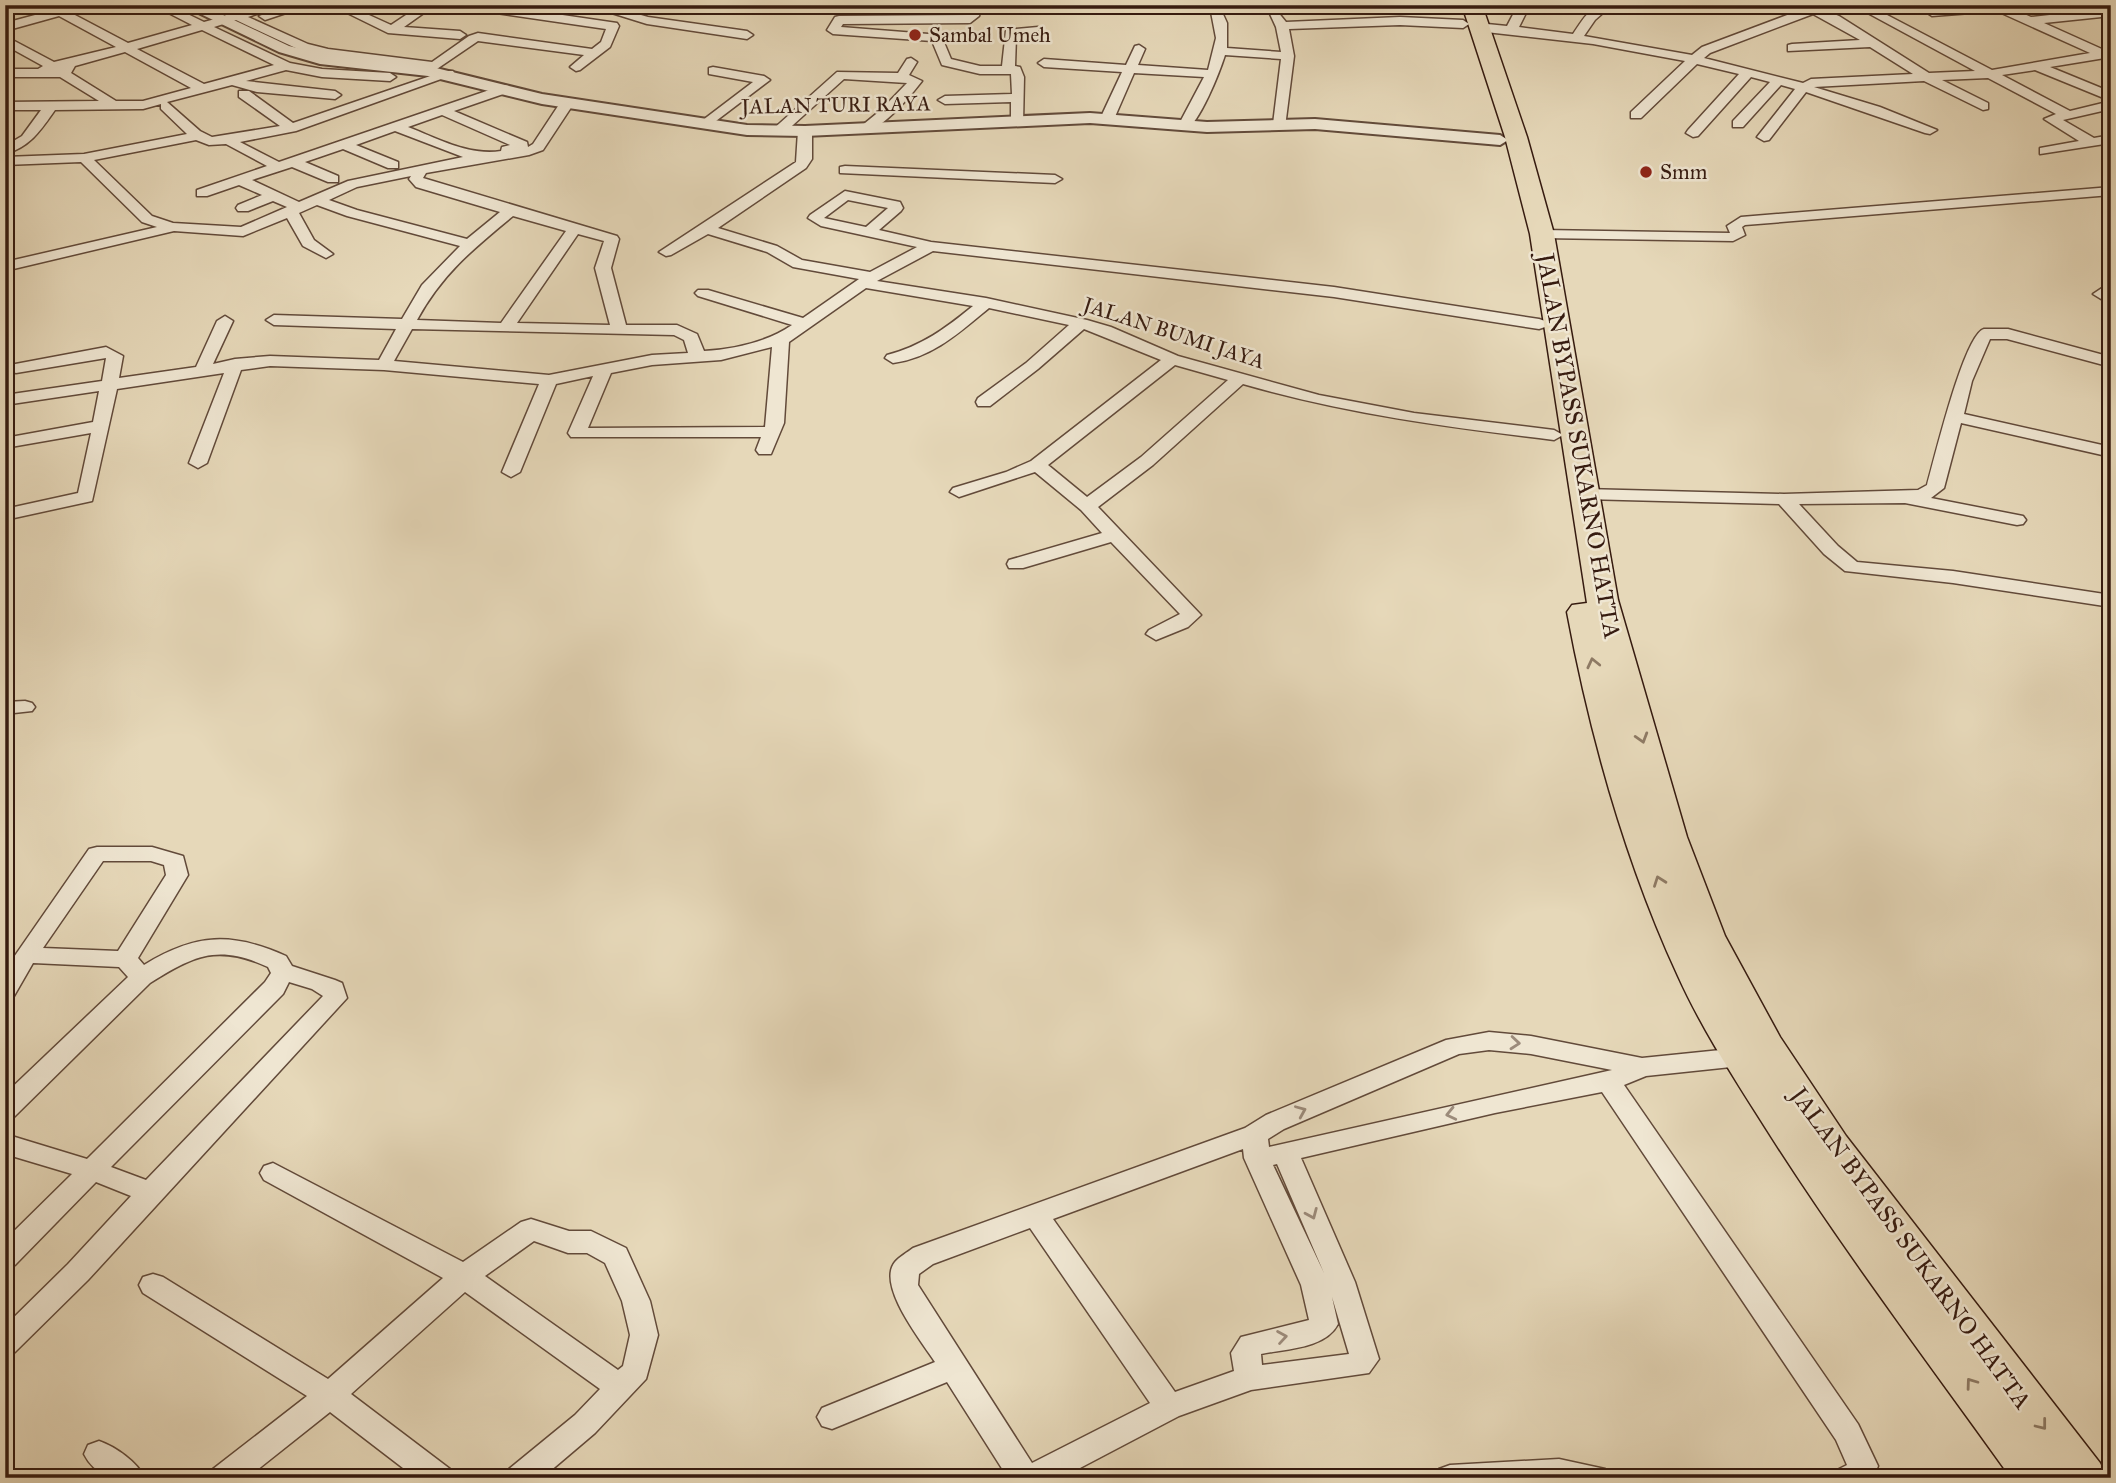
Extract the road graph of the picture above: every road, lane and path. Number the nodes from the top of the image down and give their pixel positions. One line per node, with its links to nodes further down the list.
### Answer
1 (159, 5): 27 (street)
2 (188, 5): 27 (street, JALAN TURI RAYA)
3 (212, 5): 27 (street)
4 (276, 5): 27 (street)
5 (304, 5): 27 (street)
6 (337, 5): 31 (street)
7 (429, 5): 31 (street)
8 (469, 5): 21 (street)
9 (592, 5): 34 (street)
10 (976, 5): 53 (street)
11 (1077, 5): 19 (street)
12 (1375, 5): 26 (street)
13 (1524, 5): 30 (street)
14 (1606, 5): 35 (street)
15 (1858, 5): 60 (street)
16 (1814, 6): 37 (street); 45 (street)
17 (1996, 6): 22 (street); 25 (street)
18 (1274, 7): 19 (street); 28 (street)
19 (1215, 8): 41 (street)
20 (55, 9): 29 (street); 39 (street)
21 (509, 10): 33 (street); 42 (street)
22 (1932, 12)
23 (2111, 12): 25 (street)
24 (1468, 15): 26 (street); 30 (street); 100 (highway, JALAN BYPASS SUKARNO HATTA); 126 (highway, JALAN BYPASS SUKARNO HATTA)
25 (2029, 21): 43 (street)
26 (1376, 22): 28 (street)
27 (224, 24): 39 (street); 48 (street); 50 (street, JALAN TURI RAYA)
28 (1283, 26): 44 (street)
29 (5, 27)
30 (1511, 29): 35 (street)
31 (392, 30): 33 (street)
32 (1034, 30): 53 (street)
33 (474, 33): 42 (street); 50 (street)
34 (747, 35)
35 (1576, 38): 45 (street)
36 (5, 40): 52 (street)
37 (1872, 43): 38 (street); 62 (street)
38 (1792, 48)
39 (133, 49): 52 (street); 68 (street)
40 (1139, 49): 54 (street)
41 (1221, 51): 44 (street); 59 (street)
42 (597, 52): 51 (street)
43 (2108, 55): 49 (street)
44 (1289, 56): 87 (street)
45 (1692, 60): 56 (street); 83 (street)
46 (911, 62): 63 (street)
47 (1044, 63): 54 (street)
48 (286, 66): 61 (street); 65 (street)
49 (2039, 66): 60 (street); 71 (street)
50 (424, 67): 58 (street, JALAN TURI RAYA)
51 (576, 67)
52 (59, 69): 57 (street); 80 (street)
53 (1008, 70): 72 (street)
54 (1130, 70): 59 (street); 84 (street)
55 (713, 71): 86 (street)
56 (1748, 72): 64 (street); 96 (street)
57 (5, 73)
58 (449, 74): 67 (street, JALAN TURI RAYA); 92 (street)
59 (1211, 74): 90 (street)
60 (1989, 74): 62 (street); 82 (street)
61 (390, 77)
62 (1926, 77): 66 (street); 79 (street)
63 (902, 78): 91 (street); 94 (street)
64 (1779, 80): 66 (street); 88 (street)
65 (234, 82): 68 (street); 70 (street)
66 (1801, 86): 93 (street); 98 (street)
67 (504, 89): 74 (street, JALAN TURI RAYA); 81 (street)
68 (205, 90): 80 (street)
69 (244, 94): 92 (street)
70 (335, 95)
71 (2111, 97)
72 (1018, 98): 73 (street); 85 (street)
73 (945, 100)
74 (567, 103): 86 (street, JALAN TURI RAYA); 110 (street)
75 (51, 105): 77 (street); 80 (street); 104 (street)
76 (2111, 105): 82 (street)
77 (5, 106)
78 (166, 106): 97 (street)
79 (1983, 106)
80 (116, 107)
81 (442, 110): 89 (street); 89 (street)
82 (2066, 114): 101 (street)
83 (1636, 115)
84 (1107, 119): 85 (street, JALAN TURI RAYA); 90 (street, JALAN TURI RAYA)
85 (1018, 120): 91 (street, JALAN TURI RAYA)
86 (708, 123): 94 (street, JALAN TURI RAYA)
87 (1280, 124): 90 (street, JALAN TURI RAYA); 100 (street, JALAN TURI RAYA)
88 (1738, 124)
89 (395, 126): 103 (street)
90 (1185, 126)
91 (866, 128): 95 (street, JALAN TURI RAYA)
92 (293, 130): 97 (street); 103 (street)
93 (1930, 130)
94 (778, 131): 95 (street, JALAN TURI RAYA)
95 (805, 131): 123 (street)
96 (1693, 133)
97 (197, 136): 106 (street)
98 (1764, 137)
99 (2111, 139): 101 (street)
100 (1500, 140): 142 (highway, JALAN BYPASS SUKARNO HATTA)
101 (2091, 142): 105 (street)
102 (232, 143): 108 (street)
103 (336, 146): 108 (street); 109 (street)
104 (5, 150)
105 (2045, 151)
106 (84, 158): 107 (street); 122 (street)
107 (5, 161)
108 (286, 164): 113 (street); 114 (street)
109 (393, 164)
110 (422, 169): 118 (street); 121 (street)
111 (845, 170): 112 (street)
112 (1055, 178)
113 (333, 179)
114 (240, 180): 116 (street); 117 (street)
115 (2110, 182): 126 (street)
116 (202, 193)
117 (273, 196): 119 (street); 120 (street)
118 (314, 199): 120 (street); 127 (street)
119 (243, 208)
120 (292, 208): 122 (street); 130 (street)
121 (511, 211): 124 (street); 127 (street)
122 (172, 227): 131 (street)
123 (706, 229): 129 (street); 132 (street, JALAN BUMI JAYA)
124 (574, 230): 143 (street); 144 (street)
125 (869, 232): 125 (street); 128 (street)
126 (1542, 234): 171 (highway, JALAN BYPASS SUKARNO HATTA)
127 (470, 244): 141 (street)
128 (931, 246): 132 (street); 142 (street)
129 (666, 252)
130 (327, 254)
131 (5, 267)
132 (867, 280): 136 (street, JALAN BUMI JAYA); 139 (street)
133 (2111, 288): 135 (street)
134 (703, 293): 139 (street)
135 (2111, 300)
136 (986, 303): 140 (street, JALAN BUMI JAYA); 147 (street)
137 (274, 320): 141 (street)
138 (225, 321): 153 (street)
139 (803, 323): 145 (street)
140 (1081, 323): 148 (street, JALAN BUMI JAYA); 159 (street)
141 (404, 324): 143 (street); 151 (street)
142 (1539, 324): 163 (highway, JALAN BYPASS SUKARNO HATTA)
143 (506, 327): 144 (street)
144 (619, 330): 146 (street)
145 (781, 340): 146 (street); 162 (street)
146 (698, 357): 154 (street)
147 (893, 358)
148 (1172, 359): 155 (street, JALAN BUMI JAYA); 168 (street)
149 (2111, 362): 160 (street)
150 (235, 364): 151 (street); 153 (street); 167 (street)
151 (384, 365): 156 (street)
152 (16, 368): 157 (street)
153 (203, 369): 157 (street)
154 (604, 369): 156 (street); 162 (street)
155 (1239, 379): 163 (street, JALAN BUMI JAYA); 174 (street)
156 (550, 380): 169 (street)
157 (111, 383): 158 (street); 161 (street)
158 (5, 400)
159 (984, 402)
160 (1956, 417): 166 (street); 172 (street)
161 (101, 426): 164 (street); 175 (street)
162 (772, 432): 165 (street)
163 (1554, 435): 186 (highway, JALAN BYPASS SUKARNO HATTA, one-way to 163)
164 (5, 443)
165 (765, 450)
166 (2111, 452)
167 (198, 463)
168 (1037, 466): 170 (street); 174 (street)
169 (511, 472)
170 (959, 492)
171 (1584, 494): 173 (street); 186 (highway, JALAN BYPASS SUKARNO HATTA, one-way to 186)
172 (1904, 498): 173 (street); 176 (street)
173 (1784, 499): 179 (street)
174 (1087, 506): 177 (street)
175 (5, 515)
176 (2017, 520)
177 (1115, 535): 178 (street); 180 (street)
178 (1016, 564)
179 (2111, 601)
180 (1156, 634)
181 (26, 955): 182 (street); 182 (street); 185 (street)
182 (125, 959): 184 (street)
183 (283, 973): 184 (street); 193 (street); 195 (street)
184 (142, 977): 189 (street)
185 (5, 990)
186 (1755, 1055): 187 (street); 217 (highway, JALAN BYPASS SUKARNO HATTA, one-way to 186); 218 (highway, JALAN BYPASS SUKARNO HATTA, one-way to 218)
187 (1642, 1067): 188 (street); 191 (street, one-way to 187)
188 (1608, 1083): 192 (street, one-way to 192); 216 (street)
189 (5, 1110)
190 (5, 1144): 193 (street)
191 (1255, 1147): 192 (street); 196 (street); 202 (street, one-way to 191)
192 (1284, 1152): 202 (street, one-way to 202)
193 (92, 1170): 195 (street); 197 (street)
194 (274, 1174): 198 (street)
195 (150, 1193): 200 (street)
196 (1035, 1214): 201 (street); 205 (street)
197 (5, 1257)
198 (464, 1276): 203 (street); 203 (street); 204 (street)
199 (153, 1285): 204 (street)
200 (5, 1344)
201 (954, 1367): 206 (street); 212 (street)
202 (1250, 1378): 205 (street)
203 (621, 1388): 211 (street)
204 (330, 1395): 209 (street); 210 (street)
205 (1169, 1407): 213 (street)
206 (832, 1417)
207 (99, 1454): 208 (street)
208 (130, 1478)
209 (224, 1478)
210 (439, 1478)
211 (520, 1478)
212 (1025, 1478)
213 (1032, 1478)
214 (1450, 1478): 215 (street)
215 (1594, 1478)
216 (1850, 1478)
217 (2040, 1478)
218 (2082, 1478)

